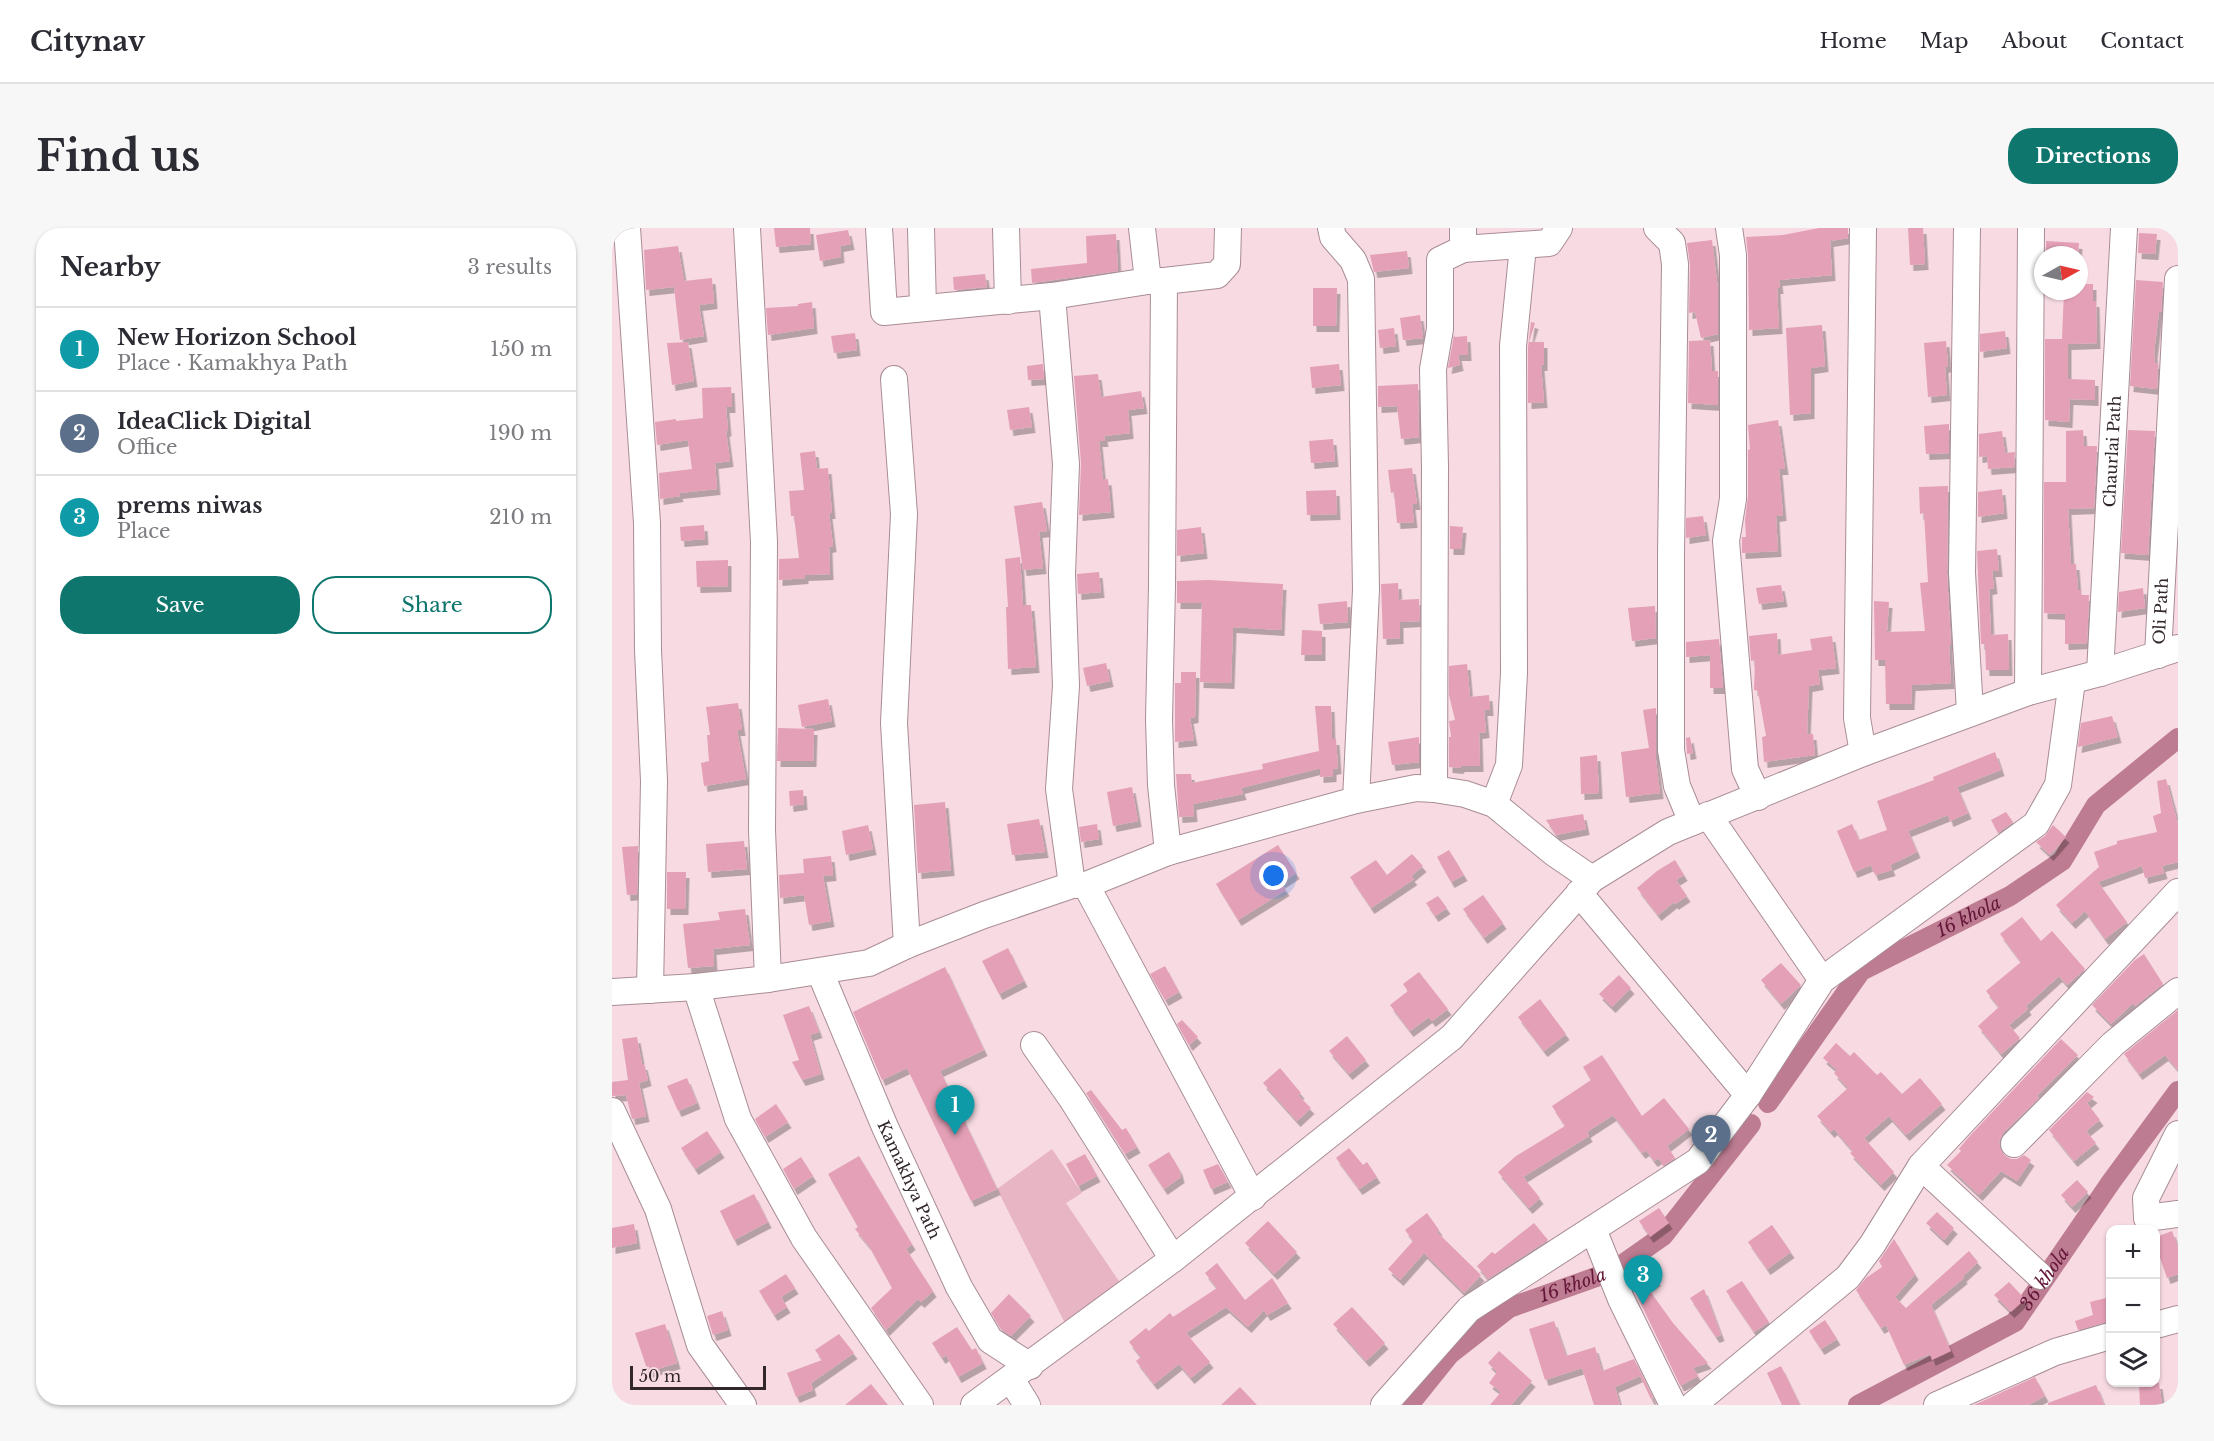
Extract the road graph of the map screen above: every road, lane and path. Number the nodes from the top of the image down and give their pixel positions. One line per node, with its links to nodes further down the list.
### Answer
1 (627, 228): 44 (street)
2 (747, 228): 41 (street)
3 (879, 228): 22 (street)
4 (921, 228): 22 (street)
5 (1006, 228): 21 (street)
6 (1142, 228): 19 (street)
7 (1228, 228): 19 (street)
8 (1331, 228): 32 (street)
9 (1559, 228): 17 (street)
10 (1657, 228): 34 (street)
11 (1729, 228): 31 (street)
12 (1863, 228): 29 (street)
13 (1967, 228): 28 (street)
14 (2031, 228): 27 (street)
15 (2124, 228): 25 (street, Chaurlai Path)
16 (1463, 238): 17 (street); 30 (street)
17 (1523, 246): 33 (street)
18 (2178, 279): 24 (street, Oli Path)
19 (1156, 281): 20 (street); 35 (street)
20 (1052, 296): 21 (street); 36 (street)
21 (1008, 301): 22 (street)
22 (923, 308)
23 (894, 379): 39 (street)
24 (2168, 652): 25 (street)
25 (2100, 674): 26 (street)
26 (2072, 681): 27 (street); 42 (street)
27 (2028, 692): 28 (street)
28 (1970, 712): 29 (street)
29 (1863, 753): 31 (street)
30 (1434, 789): 32 (street); 33 (street)
31 (1758, 797): 34 (street)
32 (1356, 800): 35 (street)
33 (1494, 804): 37 (street)
34 (1700, 818): 37 (street); 42 (street)
35 (1168, 852): 36 (street)
36 (1079, 885): 39 (street); 53 (street)
37 (1585, 886): 48 (street); 53 (street)
38 (2178, 892): 52 (street)
39 (907, 945): 40 (street)
40 (820, 972): 41 (street); 61 (street, Kamakhya Path)
41 (768, 979): 43 (street)
42 (1822, 980): 48 (street)
43 (696, 987): 44 (street); 64 (street)
44 (650, 990): 46 (street)
45 (2178, 991): 51 (street)
46 (612, 992)
47 (1034, 1045): 56 (street)
48 (1748, 1095): 55 (street)
49 (612, 1111): 63 (street)
50 (2178, 1134): 54 (street)
51 (2014, 1144)
52 (1921, 1166): 57 (street); 62 (street)
53 (1253, 1197): 56 (street)
54 (2178, 1214)
55 (1595, 1232): 67 (street); 68 (street)
56 (1173, 1259): 61 (street)
57 (2040, 1276)
58 (2178, 1319): 59 (street)
59 (2160, 1324)
60 (2106, 1337): 70 (street)
61 (1020, 1372): 65 (street); 66 (street)
62 (1720, 1395): 69 (street)
63 (743, 1405)
64 (920, 1405)
65 (974, 1405)
66 (1027, 1405)
67 (1384, 1405)
68 (1673, 1405)
69 (1693, 1405)
70 (1937, 1405)

